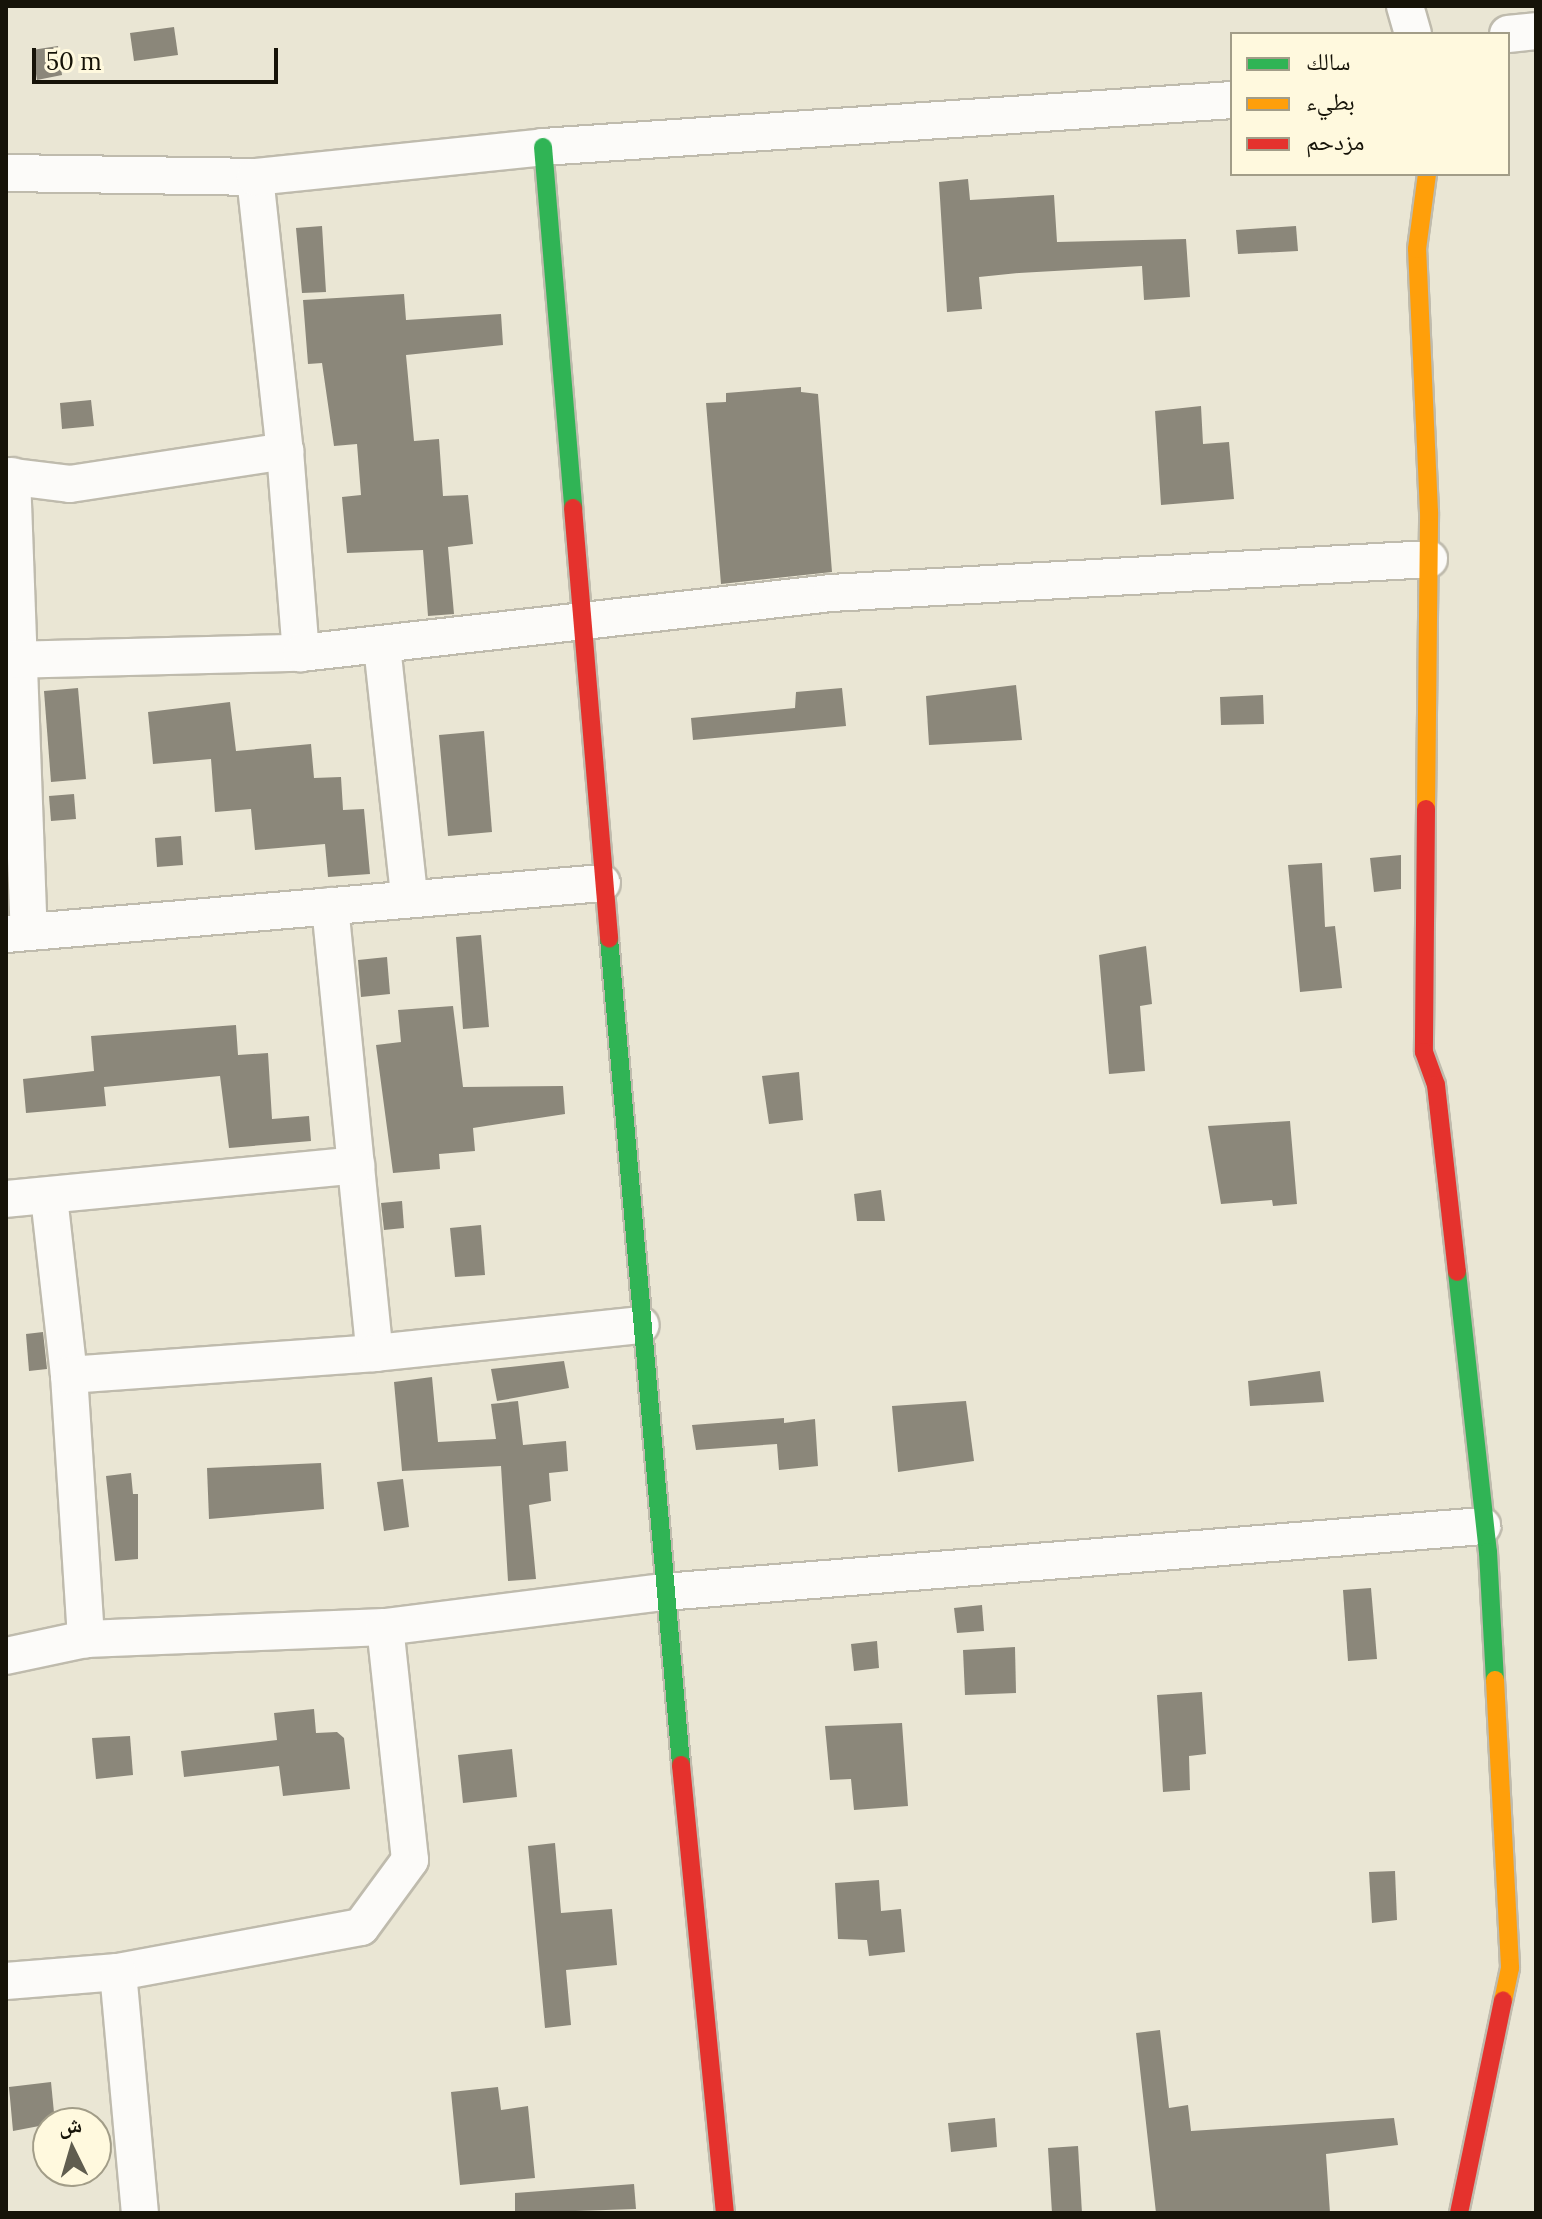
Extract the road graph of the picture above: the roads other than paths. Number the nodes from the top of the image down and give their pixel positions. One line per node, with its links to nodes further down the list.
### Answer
1 (1405, 6): 3 (street)
2 (1536, 31): 4 (street)
3 (1412, 32)
4 (1510, 34)
5 (1230, 100): 6 (street)
6 (543, 147): 9 (street); 13 (street)
7 (6, 173): 9 (street)
8 (1427, 176): 12 (street)
9 (255, 177): 10 (street)
10 (285, 451): 11 (street); 15 (street)
11 (9, 476): 16 (street)
12 (1429, 559): 13 (street); 27 (street)
13 (580, 618): 14 (street); 17 (street)
14 (382, 646): 15 (street); 18 (street)
15 (301, 653): 16 (street)
16 (14, 659): 20 (street)
17 (602, 883): 18 (street); 24 (street)
18 (409, 896): 19 (street)
19 (330, 906): 20 (street); 21 (street)
20 (18, 933)
21 (356, 1165): 22 (street); 25 (street)
22 (49, 1197): 23 (street); 26 (street)
23 (6, 1199)
24 (641, 1325): 25 (street); 28 (street)
25 (375, 1353): 26 (street)
26 (69, 1375): 30 (street)
27 (1482, 1526): 28 (street); 36 (street)
28 (664, 1592): 29 (street); 35 (street)
29 (385, 1627): 30 (street); 32 (street)
30 (86, 1639): 31 (street)
31 (6, 1656)
32 (118, 1972): 33 (street); 34 (street)
33 (6, 1981)
34 (140, 2213)
35 (725, 2213)
36 (1459, 2213)

